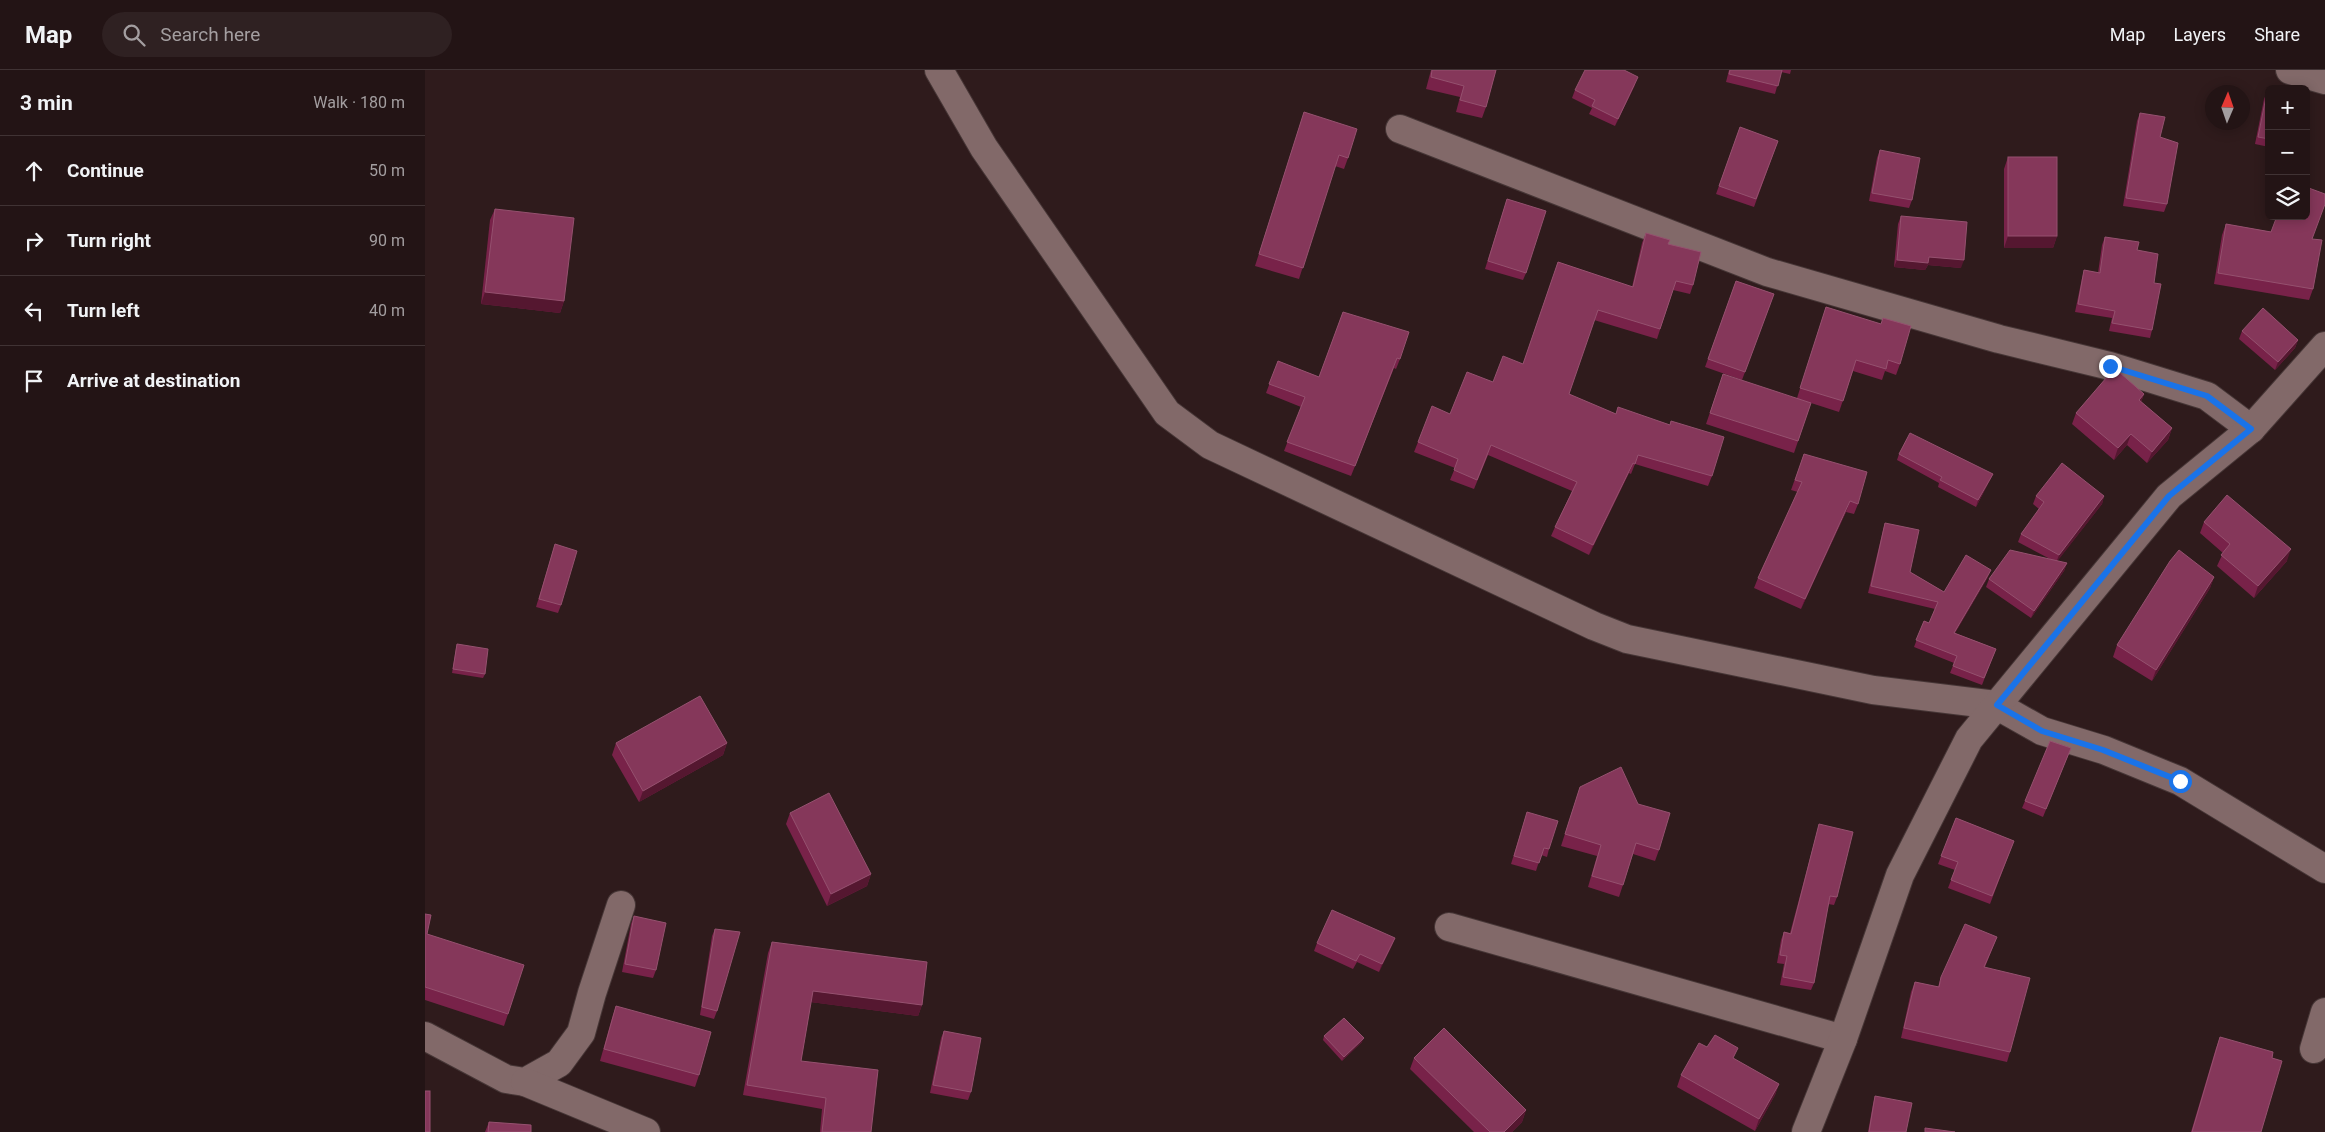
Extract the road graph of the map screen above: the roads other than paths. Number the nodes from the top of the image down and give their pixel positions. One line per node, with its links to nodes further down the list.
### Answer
1 (939, 70): 7 (street)
2 (2290, 70): 3 (street)
3 (2325, 80)
4 (1400, 129): 6 (street)
5 (2325, 346): 6 (street)
6 (2251, 429): 7 (street)
7 (1997, 705): 8 (street); 13 (street)
8 (2325, 869)
9 (621, 905): 15 (street)
10 (1449, 927): 13 (street)
11 (2325, 1012): 14 (street)
12 (425, 1036): 15 (street)
13 (1843, 1039): 17 (street)
14 (2315, 1049)
15 (525, 1082): 16 (street)
16 (646, 1132)
17 (1806, 1132)

